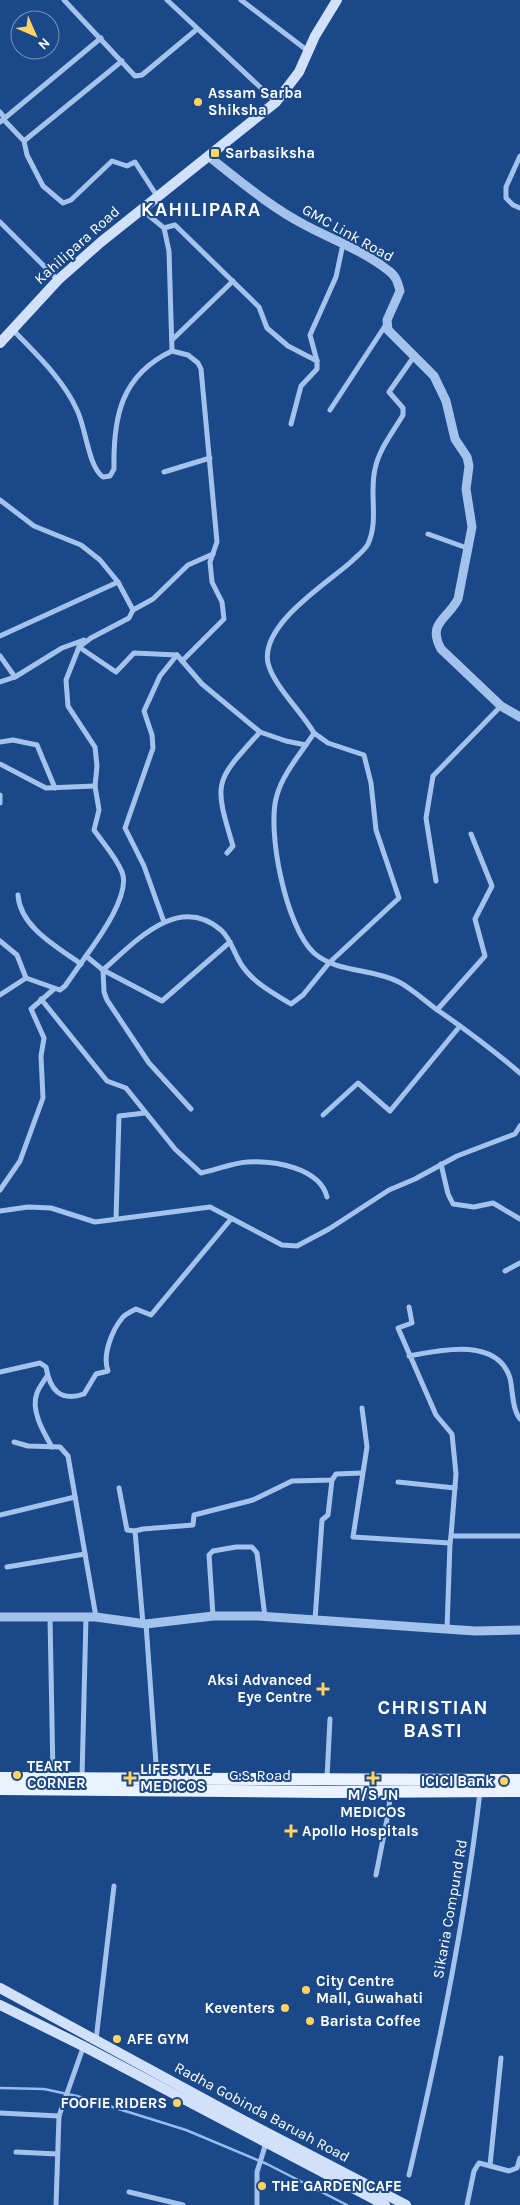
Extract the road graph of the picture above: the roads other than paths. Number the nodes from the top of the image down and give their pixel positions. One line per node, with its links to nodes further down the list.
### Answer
1 (64, 0): 6 (street)
2 (167, 0): 5 (street)
3 (241, 0): 7 (street)
4 (337, 0): 7 (main road, Kahilipara Road)
5 (196, 30): 8 (street); 9 (street)
6 (101, 38): 8 (street); 11 (street)
7 (309, 52): 9 (main road, Kahilipara Road)
8 (122, 61): 12 (street)
9 (276, 102): 13 (main road, Kahilipara Road)
10 (0, 112): 11 (street)
11 (3, 120): 12 (street)
12 (24, 141): 15 (street)
13 (208, 156): 15 (main road, Kahilipara Road); 20 (street, GMC Link Road)
14 (520, 156): 16 (street)
15 (157, 196): 17 (main road, Kahilipara Road)
16 (520, 208)
17 (140, 209): 19 (street); 21 (main road, Kahilipara Road)
18 (0, 222): 21 (street)
19 (164, 228): 22 (street); 25 (street)
20 (343, 244): 23 (street, GMC Link Road); 29 (street)
21 (58, 280): 24 (main road, Kahilipara Road)
22 (233, 281): 25 (street); 29 (street)
23 (387, 323): 28 (street); 30 (street)
24 (12, 330): 26 (main road, Kahilipara Road); 27 (street)
25 (172, 340): 27 (street)
26 (0, 343)
27 (172, 351): 32 (street)
28 (415, 355): 36 (street); 51 (street)
29 (317, 362): 31 (street)
30 (330, 410)
31 (291, 424)
32 (210, 458): 33 (street); 37 (street)
33 (164, 472)
34 (0, 500): 38 (street)
35 (428, 534): 36 (street)
36 (467, 548): 48 (street)
37 (213, 554): 39 (street); 45 (street)
38 (118, 582): 39 (street); 40 (street)
39 (133, 610): 41 (street)
40 (0, 636)
41 (91, 638): 42 (street); 46 (street)
42 (79, 647): 43 (street); 55 (street)
43 (177, 655): 45 (street); 63 (street)
44 (0, 656): 46 (street)
45 (182, 661): 50 (street)
46 (15, 677): 47 (street)
47 (0, 682)
48 (501, 706): 49 (street); 61 (street)
49 (520, 716)
50 (260, 732): 53 (street); 60 (street)
51 (314, 733): 53 (street); 67 (street)
52 (0, 742): 56 (street)
53 (306, 745): 67 (street)
54 (0, 764): 56 (street)
55 (95, 786): 56 (street); 66 (street)
56 (55, 788)
57 (0, 795): 58 (street)
58 (0, 803)
59 (471, 834): 74 (street)
60 (227, 854)
61 (436, 881)
62 (18, 895): 68 (street)
63 (164, 922): 65 (street); 69 (street)
64 (0, 941): 70 (street)
65 (230, 942): 67 (street); 69 (street)
66 (86, 956): 68 (street); 69 (street)
67 (329, 963): 74 (street)
68 (81, 964): 71 (street)
69 (103, 970): 77 (street)
70 (26, 978): 71 (street); 72 (street)
71 (54, 989): 73 (street)
72 (0, 995)
73 (41, 999): 78 (street); 82 (street)
74 (437, 1010): 75 (street)
75 (460, 1026): 76 (street); 79 (street)
76 (520, 1073)
77 (191, 1109)
78 (145, 1113): 83 (street); 87 (street)
79 (323, 1115)
80 (520, 1126): 81 (street)
81 (441, 1164): 85 (street); 86 (street)
82 (0, 1190)
83 (327, 1197)
84 (0, 1211): 87 (street)
85 (231, 1219): 87 (street); 93 (street)
86 (520, 1219)
87 (116, 1220)
88 (520, 1263): 89 (street)
89 (505, 1271)
90 (410, 1307): 91 (street)
91 (409, 1356): 95 (street); 102 (street)
92 (0, 1372): 93 (street)
93 (47, 1376): 97 (street)
94 (362, 1408): 98 (street)
95 (520, 1419)
96 (14, 1442): 97 (street)
97 (52, 1447): 103 (street)
98 (362, 1473): 99 (street); 108 (street)
99 (332, 1480): 105 (street); 117 (street)
100 (398, 1482): 102 (street)
101 (119, 1488): 105 (street)
102 (455, 1488): 106 (street)
103 (75, 1497): 104 (street); 109 (street)
104 (0, 1515)
105 (135, 1531): 118 (street)
106 (451, 1536): 107 (street); 108 (street)
107 (520, 1536)
108 (450, 1542): 119 (street)
109 (85, 1554): 110 (street); 115 (street)
110 (7, 1567)
111 (213, 1616): 116 (street); 116 (street); 118 (street)
112 (0, 1617): 113 (street)
113 (50, 1617): 114 (street); 123 (street)
114 (86, 1617): 115 (street); 124 (street)
115 (96, 1617): 118 (street)
116 (265, 1617): 117 (street)
117 (315, 1620): 119 (street)
118 (145, 1624): 125 (street)
119 (446, 1629): 120 (street)
120 (520, 1630)
121 (330, 1719): 126 (street)
122 (0, 1778): 123 (main road, G.S. Road)
123 (53, 1778): 124 (main road, G.S. Road)
124 (82, 1778): 125 (main road, G.S. Road)
125 (157, 1779): 126 (main road, G.S. Road)
126 (327, 1779): 127 (main road, G.S. Road)
127 (520, 1780)
128 (0, 1789): 130 (main road, G.S. Road)
129 (520, 1791): 131 (main road, G.S. Road)
130 (390, 1792): 131 (main road, G.S. Road); 132 (street)
131 (480, 1792): 148 (street, Sikaria Compund Rd)
132 (376, 1875)
133 (114, 1886): 139 (street)
134 (0, 1988): 136 (main road, Radha Gobinda Baruah Road)
135 (0, 1996): 136 (main road); 138 (main road)
136 (27, 2004): 139 (main road, Radha Gobinda Baruah Road)
137 (0, 2005): 138 (main road, Radha Gobinda Baruah Road)
138 (20, 2015): 139 (main road, Radha Gobinda Baruah Road)
139 (89, 2041): 142 (street); 143 (main road, Radha Gobinda Baruah Road); 154 (main road, Radha Gobinda Baruah Road)
140 (501, 2058): 147 (street)
141 (0, 2113): 142 (street)
142 (59, 2116): 145 (street)
143 (266, 2142): 152 (street); 153 (main road, Radha Gobinda Baruah Road)
144 (16, 2152): 145 (street)
145 (57, 2154): 150 (street)
146 (520, 2158): 147 (street)
147 (490, 2165): 155 (street)
148 (409, 2175)
149 (129, 2192): 151 (street)
150 (56, 2205)
151 (183, 2205)
152 (257, 2205)
153 (385, 2205)
154 (406, 2205)
155 (467, 2205)

